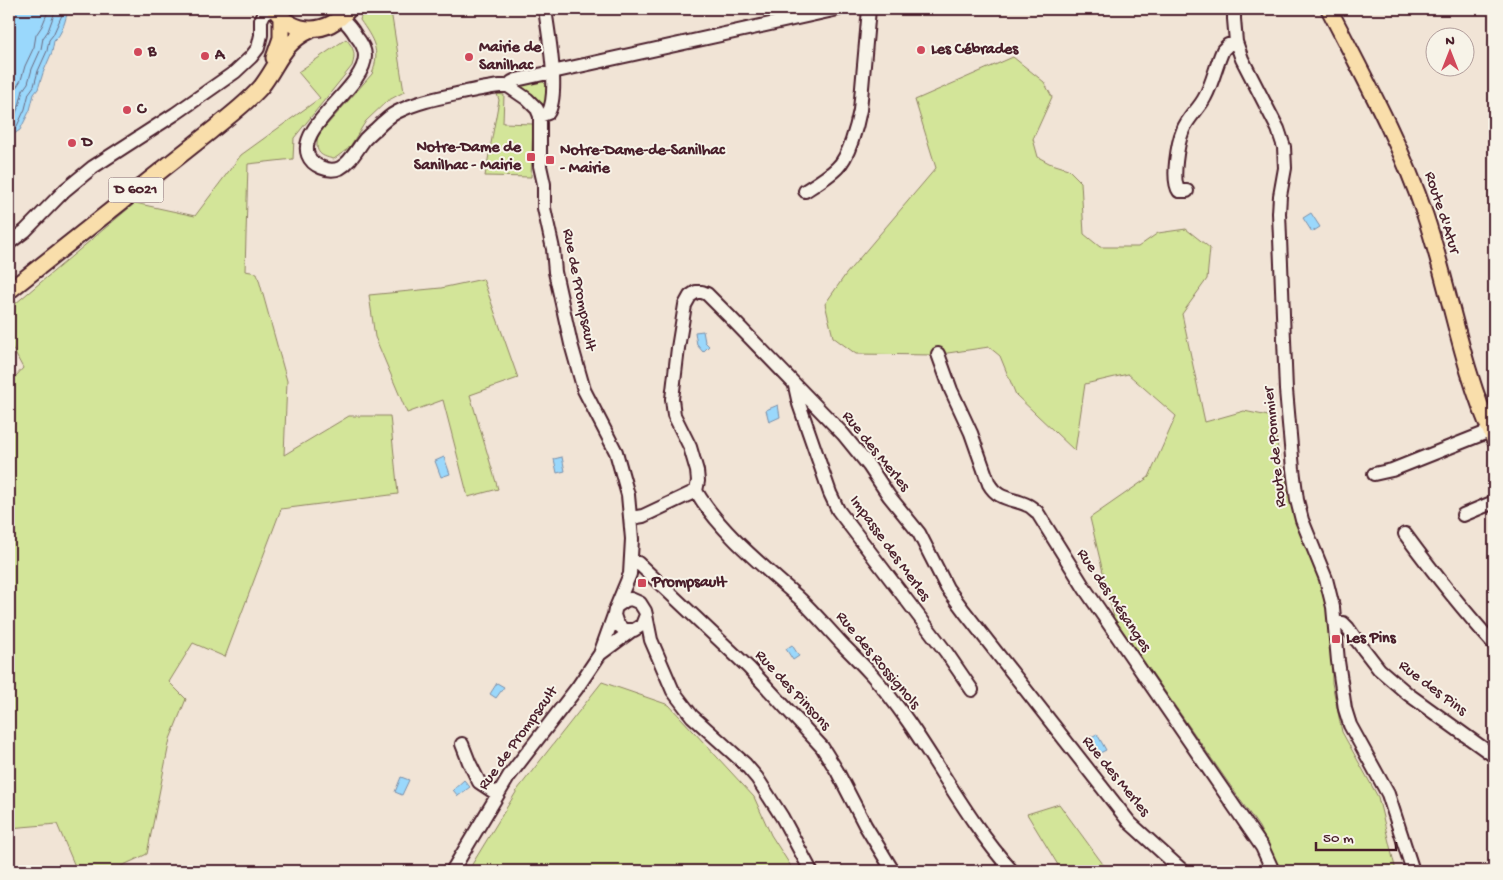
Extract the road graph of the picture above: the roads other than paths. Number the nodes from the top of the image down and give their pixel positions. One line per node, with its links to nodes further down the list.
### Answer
1 (545, 9): 10 (street)
2 (838, 9): 10 (street)
3 (870, 9): 15 (street)
4 (1234, 9): 9 (street, Route de Pommier)
5 (1329, 9): 20 (main road, Route d'Atur)
6 (275, 12): 8 (main road); 12 (main road, D 6021); 16 (street)
7 (345, 14): 8 (main road); 11 (street)
8 (311, 30): 12 (main road, D 6021)
9 (1236, 42): 14 (street); 31 (street, Route de Pommier)
10 (552, 72): 11 (street); 13 (street)
11 (508, 86): 13 (street)
12 (260, 87): 17 (main road, D 6021)
13 (540, 116): 25 (street, Rue de Prompsault)
14 (1187, 190)
15 (805, 191)
16 (9, 243)
17 (9, 291)
18 (938, 354): 45 (street, Rue des Mésanges)
19 (795, 386): 22 (street, Rue des Merles); 36 (street, Impasse des Merles); 44 (street, Rue des Merles)
20 (1492, 435): 21 (street)
21 (1374, 474)
22 (696, 491): 25 (street); 43 (street, Rue des Rossignols)
23 (1494, 502): 24 (street)
24 (1462, 515)
25 (631, 518): 27 (street, Rue de Prompsault)
26 (1404, 534): 34 (street)
27 (631, 568): 28 (street, Rue de Prompsault); 29 (street, Rue de Prompsault); 42 (street, Rue des Pinsons)
28 (640, 603): 29 (street); 30 (street)
29 (616, 610): 32 (street); 35 (street, Rue de Prompsault)
30 (646, 615): 32 (street); 33 (street)
31 (1336, 623): 38 (street, Rue des Pins); 46 (street, Route de Pommier)
32 (632, 630): 33 (street); 35 (street, Rue de Prompsault)
33 (652, 640): 41 (street)
34 (1494, 644)
35 (600, 654): 39 (street, Rue de Prompsault)
36 (972, 690)
37 (462, 744): 39 (street)
38 (1494, 756)
39 (497, 794): 40 (street, Rue de Prompsault)
40 (452, 871)
41 (811, 871)
42 (893, 871)
43 (1012, 871)
44 (1183, 871)
45 (1273, 871)
46 (1413, 871)

